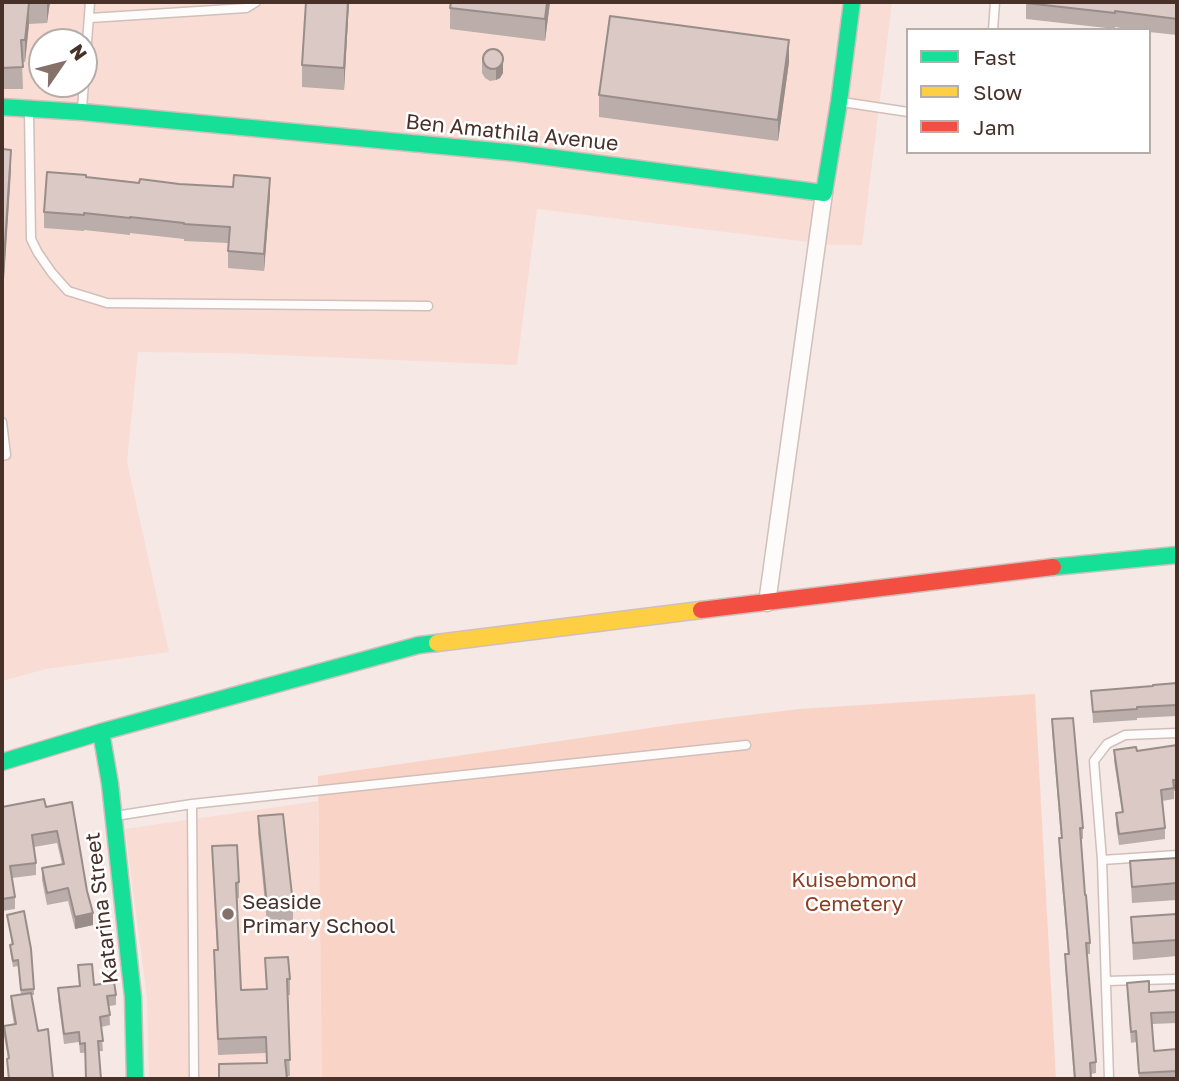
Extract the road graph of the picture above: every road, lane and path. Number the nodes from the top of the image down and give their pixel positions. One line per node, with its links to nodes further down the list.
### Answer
1 (90, 2): 5 (lane)
2 (256, 2): 5 (lane)
3 (852, 2): 7 (street)
4 (995, 2): 6 (lane)
5 (90, 18): 10 (lane)
6 (993, 28)
7 (839, 102): 11 (lane); 12 (street)
8 (2, 107): 9 (street, Ben Amathila Avenue)
9 (29, 109): 10 (street, Ben Amathila Avenue); 13 (lane)
10 (82, 112): 12 (street, Ben Amathila Avenue)
11 (906, 112)
12 (824, 193): 17 (street)
13 (428, 306)
14 (2, 422): 15 (lane)
15 (2, 456)
16 (1177, 555): 17 (street)
17 (767, 603): 18 (street)
18 (101, 732): 21 (street); 23 (street, Katarina Street)
19 (1177, 733): 25 (lane)
20 (746, 745): 22 (lane)
21 (2, 762)
22 (191, 804): 23 (lane); 29 (lane)
23 (113, 816): 28 (street, Katarina Street)
24 (1177, 855): 25 (lane)
25 (1102, 860): 27 (lane)
26 (1177, 979): 27 (lane)
27 (1107, 981): 30 (lane)
28 (135, 1079)
29 (194, 1079)
30 (1109, 1079)

